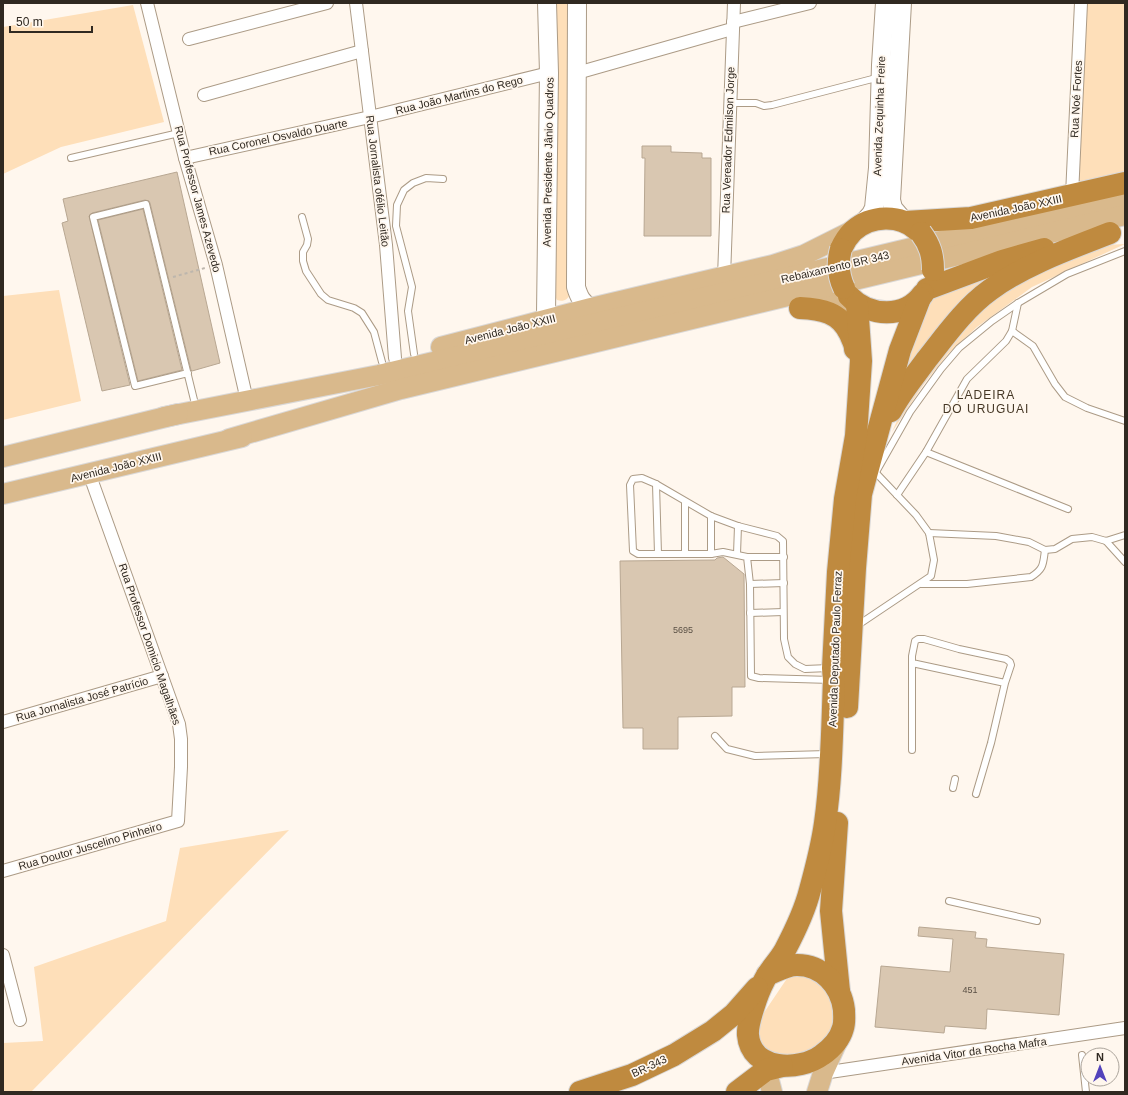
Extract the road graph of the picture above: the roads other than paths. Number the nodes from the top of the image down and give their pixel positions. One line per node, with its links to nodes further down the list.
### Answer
1 (146, 3): 20 (street, Rua Professor James Azevedo)
2 (327, 3): 12 (street)
3 (356, 3): 13 (street, Rua Jornalista ofélio Leitão)
4 (548, 3): 15 (street, Avenida Presidente Jânio Quadros)
5 (577, 3): 16 (street)
6 (734, 3): 11 (street, Rua Vereador Edmilson Jorge)
7 (810, 3): 11 (street)
8 (885, 3): 14 (street, Avenida Zequinha Freire)
9 (902, 3): 14 (street, Avenida Zequinha Freire)
10 (1081, 3): 25 (street, Rua Noé Fortes)
11 (732, 26): 16 (street); 18 (street, Rua Vereador Edmilson Jorge)
12 (189, 39)
13 (362, 52): 17 (street); 19 (street, Rua Jornalista ofélio Leitão)
14 (886, 71): 18 (lane); 29 (street, Avenida Zequinha Freire); 30 (street, Avenida Zequinha Freire)
15 (549, 72): 19 (street, Rua João Martins do Rego); 39 (street, Avenida Presidente Jânio Quadros)
16 (577, 73): 37 (street)
17 (204, 95)
18 (729, 103): 33 (street, Rua Vereador Edmilson Jorge)
19 (370, 117): 22 (street, Rua Coronel Osvaldo Duarte); 42 (street, Rua Jornalista ofélio Leitão)
20 (179, 133): 21 (lane); 22 (street, Rua Professor James Azevedo)
21 (71, 158)
22 (185, 158): 44 (street, Rua Professor James Azevedo)
23 (443, 179): 42 (lane)
24 (1125, 183): 25 (highway, Avenida João XXIII)
25 (1072, 195): 30 (highway, Avenida João XXIII)
26 (1125, 197): 39 (main road, Rebaixamento BR 343)
27 (1125, 215): 41 (main road, Rebaixamento BR 343)
28 (302, 217): 42 (lane)
29 (857, 228): 30 (highway); 33 (main road, Avenida João XXIII); 35 (highway, bridge)
30 (913, 228): 34 (highway, bridge)
31 (1118, 231): 34 (highway); 48 (highway)
32 (1125, 251): 36 (lane, Avenida Deputado Paulo Ferraz)
33 (724, 277): 37 (main road, Avenida João XXIII)
34 (927, 286): 35 (highway); 48 (highway, Avenida Deputado Paulo Ferraz)
35 (850, 296): 38 (main road, Avenida João XXIII); 48 (highway, Avenida Deputado Paulo Ferraz)
36 (1018, 303): 40 (lane); 53 (lane, Avenida Deputado Paulo Ferraz)
37 (591, 308): 39 (main road, Avenida João XXIII)
38 (800, 308): 48 (highway); 49 (main road, Avenida João XXIII)
39 (544, 328): 42 (main road, Avenida João XXIII); 46 (main road, Avenida João XXIII)
40 (1012, 331): 47 (lane); 50 (lane)
41 (568, 349): 49 (main road, Avenida João XXIII)
42 (397, 358): 44 (main road, Avenida João XXIII)
43 (188, 373): 43 (lane); 45 (lane)
44 (246, 396): 45 (main road, Avenida João XXIII)
45 (196, 409): 46 (main road, Avenida João XXIII)
46 (164, 417): 51 (main road, Avenida João XXIII)
47 (1125, 421)
48 (866, 437): 58 (highway, Avenida Deputado Paulo Ferraz); 80 (highway, Avenida Deputado Paulo Ferraz)
49 (229, 439): 52 (main road, Avenida João XXIII)
50 (926, 452): 56 (lane); 59 (lane)
51 (3, 457)
52 (89, 473): 55 (main road, Avenida João XXIII); 81 (street, Rua Professor Domicio Magalhães)
53 (876, 473): 56 (lane); 58 (lane, Avenida Deputado Paulo Ferraz)
54 (656, 484): 57 (lane); 66 (lane); 66 (lane)
55 (3, 494)
56 (897, 495): 62 (lane)
57 (685, 502): 60 (lane); 67 (lane)
58 (859, 506): 78 (highway, Avenida Deputado Paulo Ferraz)
59 (1068, 509)
60 (710, 516): 61 (lane); 68 (lane)
61 (738, 526): 69 (lane); 71 (lane)
62 (930, 533): 65 (lane); 75 (lane)
63 (1125, 535): 64 (lane)
64 (1106, 541): 65 (lane); 72 (lane)
65 (1045, 550): 75 (lane)
66 (658, 554): 67 (lane)
67 (685, 554): 68 (lane)
68 (711, 554): 69 (lane)
69 (737, 554): 70 (lane)
70 (747, 557): 71 (lane); 74 (lane)
71 (784, 557): 73 (lane)
72 (1125, 562)
73 (784, 583): 74 (lane); 76 (lane)
74 (750, 584): 77 (lane)
75 (921, 584): 78 (lane)
76 (783, 612): 77 (lane); 80 (lane)
77 (750, 613): 80 (lane)
78 (851, 629): 96 (highway, Avenida Deputado Paulo Ferraz)
79 (912, 663): 82 (lane); 82 (lane); 85 (lane)
80 (833, 674): 86 (highway, Avenida Deputado Paulo Ferraz)
81 (162, 676): 83 (street, Rua Jornalista José Patrício); 90 (street, Rua Professor Domicio Magalhães)
82 (1005, 683): 89 (lane)
83 (3, 722)
84 (715, 736): 86 (lane)
85 (912, 750)
86 (831, 754): 95 (highway, Avenida Deputado Paulo Ferraz)
87 (955, 779): 88 (lane)
88 (953, 788)
89 (976, 794)
90 (178, 820): 91 (street, Rua Doutor Juscelino Pinheiro)
91 (3, 871)
92 (949, 901): 93 (lane)
93 (1037, 921)
94 (3, 955): 97 (street)
95 (766, 978): 96 (highway); 99 (highway, Avenida Deputado Paulo Ferraz); 101 (highway, Avenida Deputado Paulo Ferraz)
96 (839, 991): 100 (highway)
97 (20, 1020)
98 (1125, 1028): 102 (street, Avenida Vitor da Rocha Mafra)
99 (713, 1031): 103 (highway, BR-343)
100 (837, 1042): 101 (highway); 102 (main road)
101 (771, 1066): 104 (highway); 105 (main road)
102 (823, 1073): 106 (main road)
103 (580, 1092)
104 (737, 1092)
105 (772, 1092)
106 (817, 1092)

